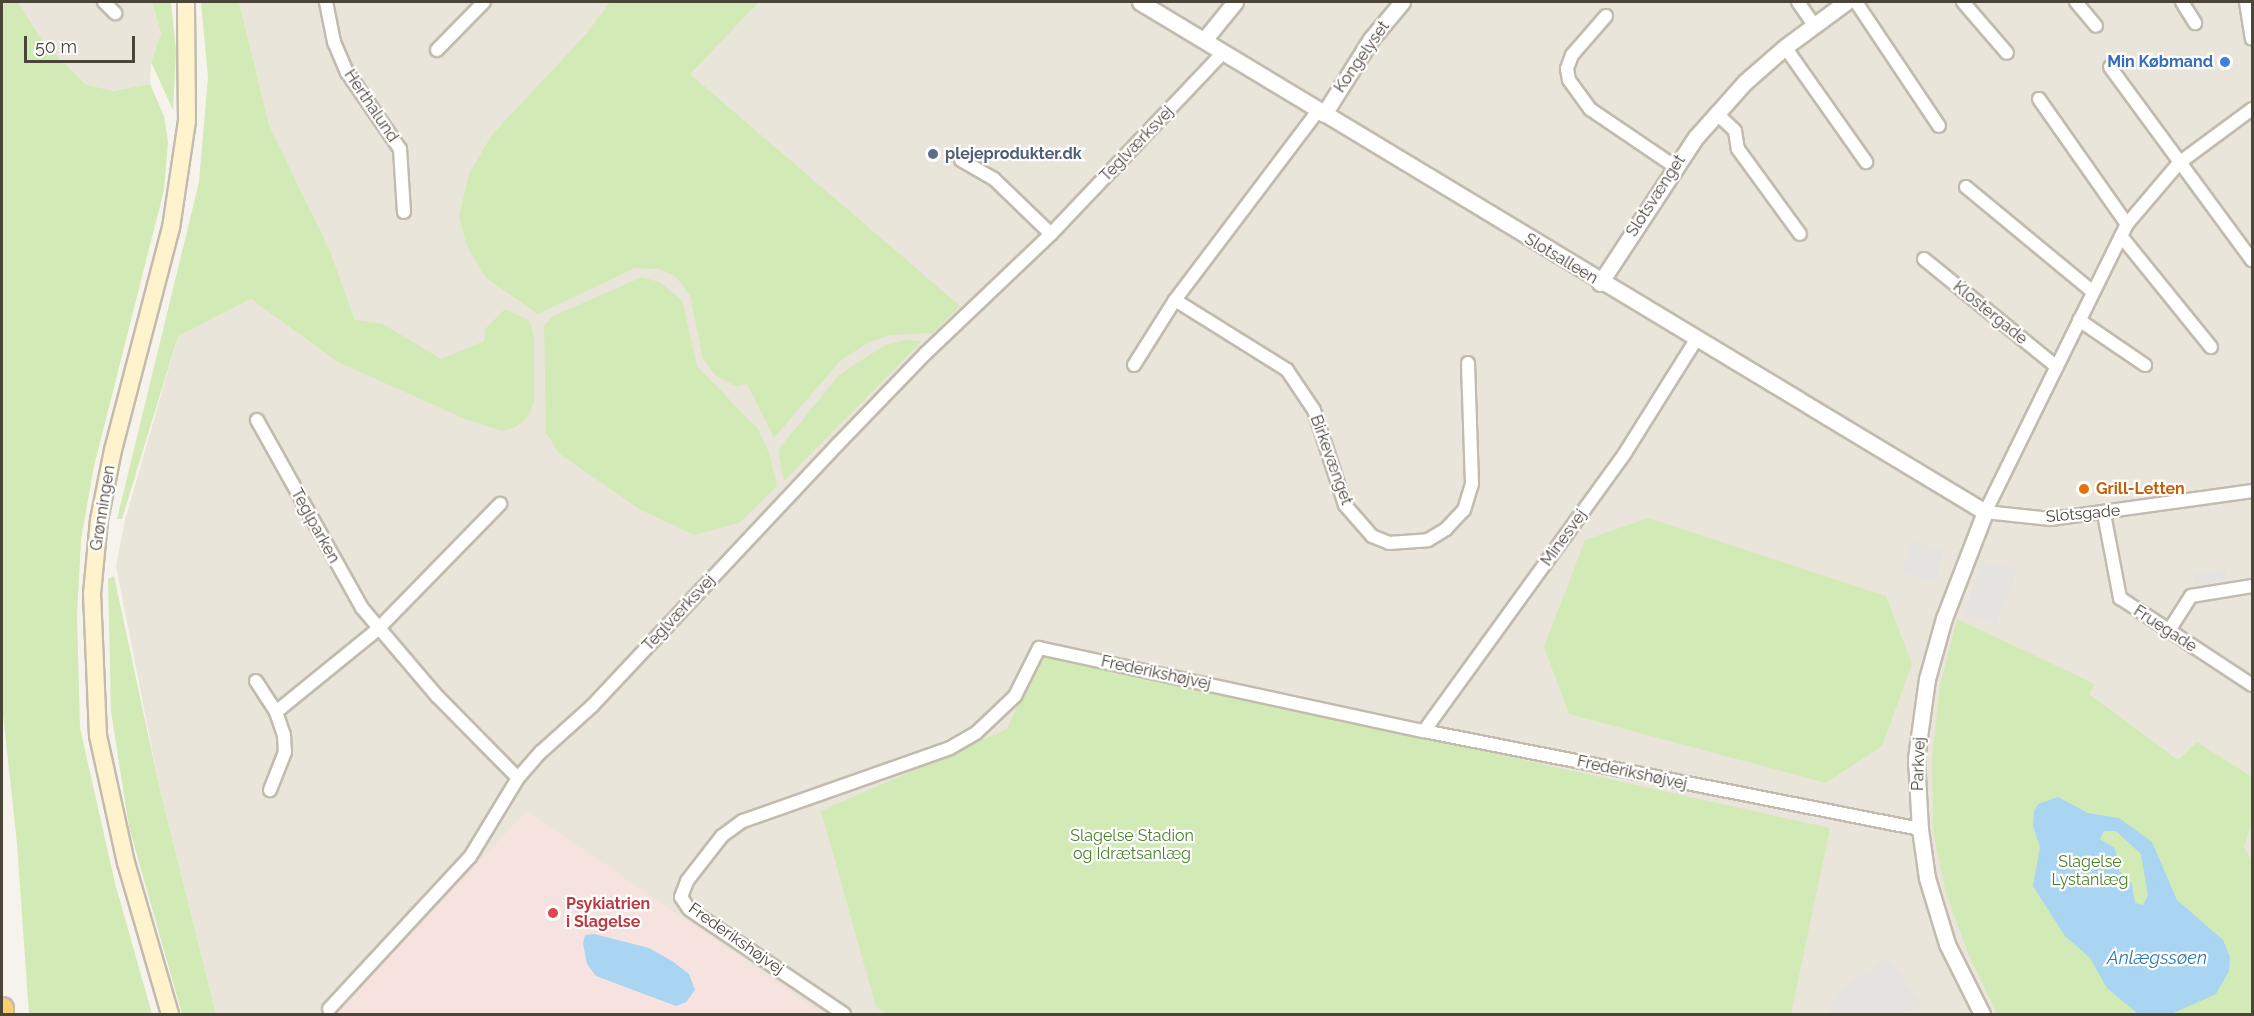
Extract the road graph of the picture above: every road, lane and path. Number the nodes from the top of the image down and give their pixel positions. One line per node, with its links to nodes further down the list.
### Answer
1 (104, 2): 15 (street)
2 (186, 2): 72 (main road, Grønningen)
3 (326, 2): 37 (street, Herthalund)
4 (484, 2): 23 (street)
5 (1140, 2): 21 (street, Slotsalleen)
6 (1235, 2): 21 (street)
7 (1402, 2): 29 (street, Kongelyset)
8 (1798, 2): 18 (street)
9 (1846, 2): 18 (street, Slotsvænget)
10 (1856, 2): 31 (street)
11 (1963, 2): 25 (street)
12 (2076, 2): 19 (street)
13 (2182, 2): 17 (street)
14 (2246, 2): 20 (street)
15 (115, 13)
16 (1605, 16): 35 (street)
17 (2194, 23)
18 (1814, 25): 22 (street, Slotsvænget)
19 (2096, 26)
20 (2253, 39)
21 (1204, 40): 24 (street, Slotsalleen)
22 (1785, 46): 30 (street, Slotsvænget); 33 (street)
23 (437, 50)
24 (1223, 53): 29 (street, Slotsalleen); 39 (street, Teglværksvej)
25 (2007, 54)
26 (2110, 67): 34 (street)
27 (2039, 99): 38 (street)
28 (2253, 109): 34 (street)
29 (1321, 112): 44 (street, Slotsalleen); 46 (street)
30 (1716, 113): 35 (street, Slotsvænget); 40 (street)
31 (1940, 126)
32 (961, 160): 39 (street)
33 (1866, 162)
34 (2179, 163): 38 (street); 43 (street)
35 (1674, 166): 44 (street, Slotsvænget)
36 (1966, 187): 45 (street)
37 (404, 212)
38 (2127, 224): 41 (street)
39 (1051, 234): 66 (street, Teglværksvej)
40 (1800, 234)
41 (2121, 236): 45 (street); 49 (street)
42 (1924, 259): 53 (street, Klostergade)
43 (2253, 260)
44 (1600, 283): 48 (street, Slotsalleen)
45 (2093, 291): 47 (street)
46 (1174, 300): 50 (street, Birkevænget); 51 (street)
47 (2079, 320): 52 (street); 53 (street)
48 (1696, 340): 57 (street, Slotsalleen); 65 (street, Minesvej)
49 (2211, 347)
50 (1468, 363)
51 (1134, 365)
52 (2145, 365)
53 (2057, 367): 57 (street)
54 (257, 420): 60 (street, Teglparken)
55 (2253, 491): 58 (street, Slotsgade)
56 (500, 504): 60 (street)
57 (1985, 512): 58 (street, Slotsgade); 68 (street, Parkvej)
58 (2104, 514): 61 (street, Fruegade)
59 (2253, 586): 61 (street)
60 (378, 629): 64 (street); 66 (street, Teglparken)
61 (2168, 632): 63 (street, Fruegade)
62 (256, 681): 64 (street)
63 (2253, 686)
64 (276, 712): 67 (street)
65 (1424, 731): 68 (street, Frederikshøjvej); 73 (street, Frederikshøjvej)
66 (518, 778): 70 (street, Teglværksvej)
67 (270, 790)
68 (1920, 829): 74 (street, Parkvej)
69 (2, 1008): 71 (highway)
70 (329, 1008)
71 (2, 1014)
72 (170, 1014)
73 (844, 1014)
74 (1982, 1014)

